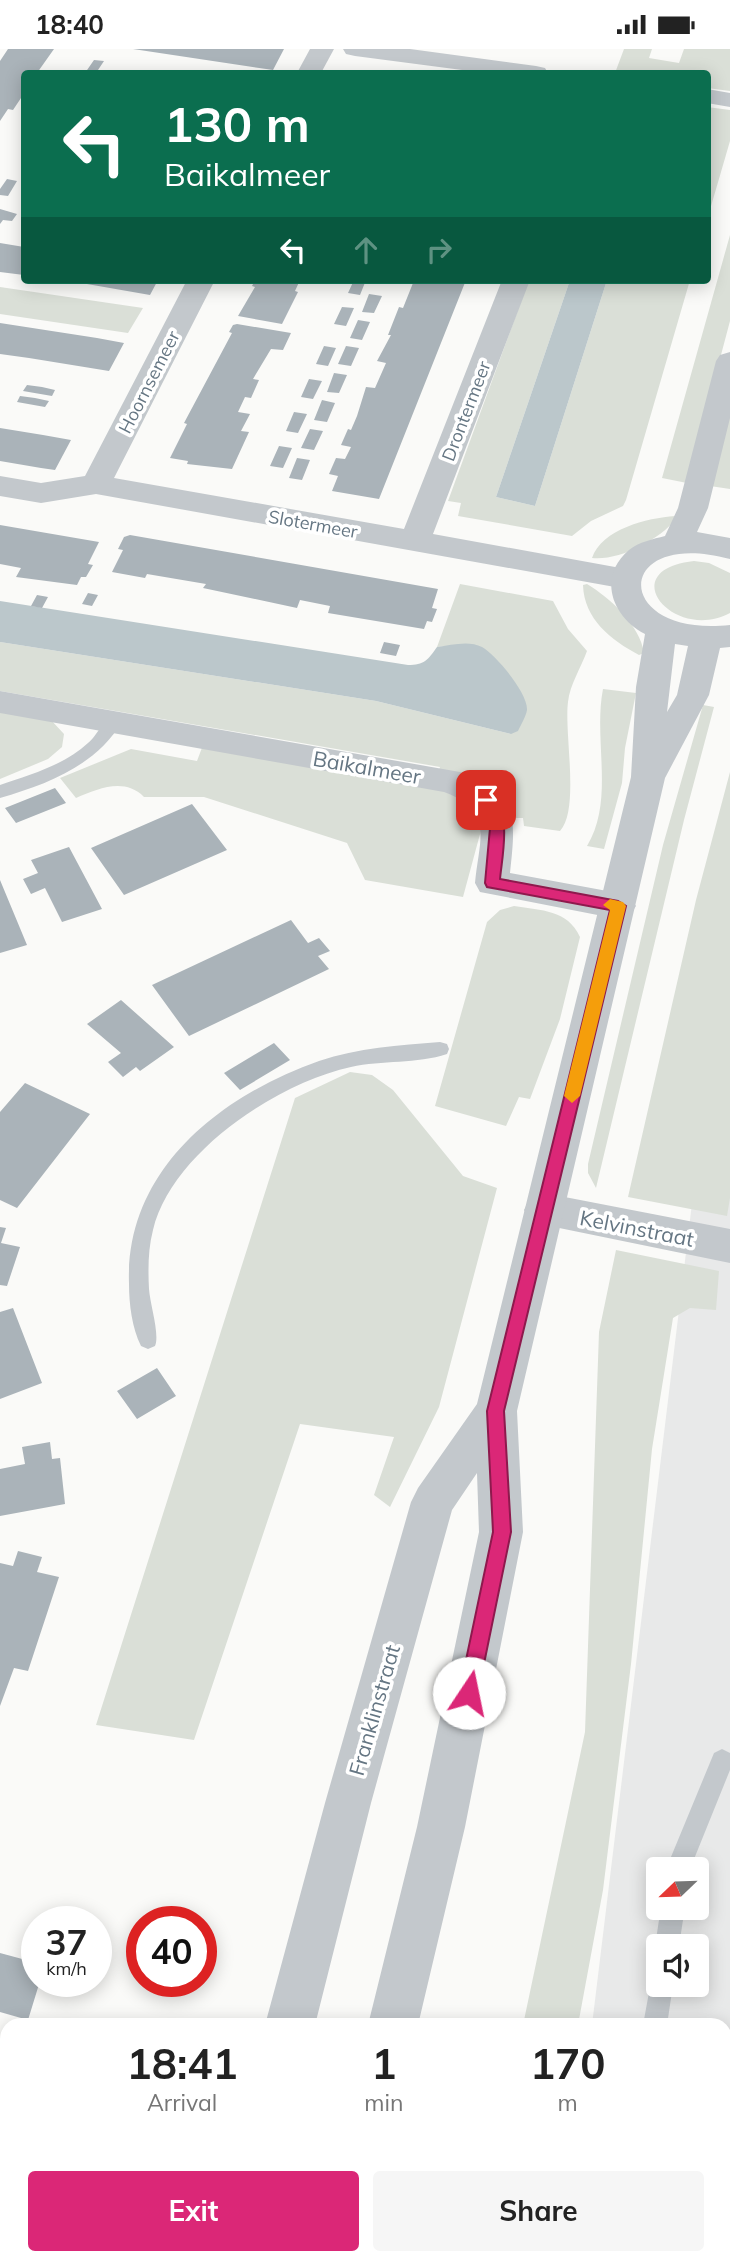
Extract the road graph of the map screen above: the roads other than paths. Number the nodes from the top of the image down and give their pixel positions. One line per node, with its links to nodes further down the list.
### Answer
1 (322, 49): 3 (street)
2 (355, 49): 4 (street)
3 (311, 70)
4 (513, 70)
5 (711, 97): 6 (street)
6 (730, 100)
7 (199, 284): 10 (street, Hoornsemeer)
8 (514, 284): 12 (street, Drontermeer)
9 (730, 361): 13 (street)
10 (96, 484): 11 (street, Slotermeer); 12 (street, Slotermeer)
11 (0, 486)
12 (415, 541): 15 (street, Slotermeer)
13 (677, 542): 14 (street); 15 (street)
14 (730, 548)
15 (626, 579): 16 (street)
16 (662, 630): 17 (street); 20 (street, Franklinstraat)
17 (718, 638): 20 (street, Franklinstraat)
18 (0, 702): 19 (street, Baikalmeer)
19 (114, 722): 21 (lane); 22 (street, Baikalmeer)
20 (648, 777): 22 (street, Franklinstraat)
21 (0, 792)
22 (618, 906): 24 (street, Franklinstraat)
23 (440, 1049): 26 (lane)
24 (544, 1210): 25 (street, Kelvinstraat); 27 (street, Franklinstraat)
25 (730, 1246)
26 (148, 1339)
27 (496, 1411): 31 (street, Franklinstraat); 32 (street, Franklinstraat)
28 (722, 1761): 29 (lane)
29 (683, 1857)
30 (659, 1997): 33 (lane)
31 (292, 2018)
32 (395, 2018)
33 (656, 2018)

